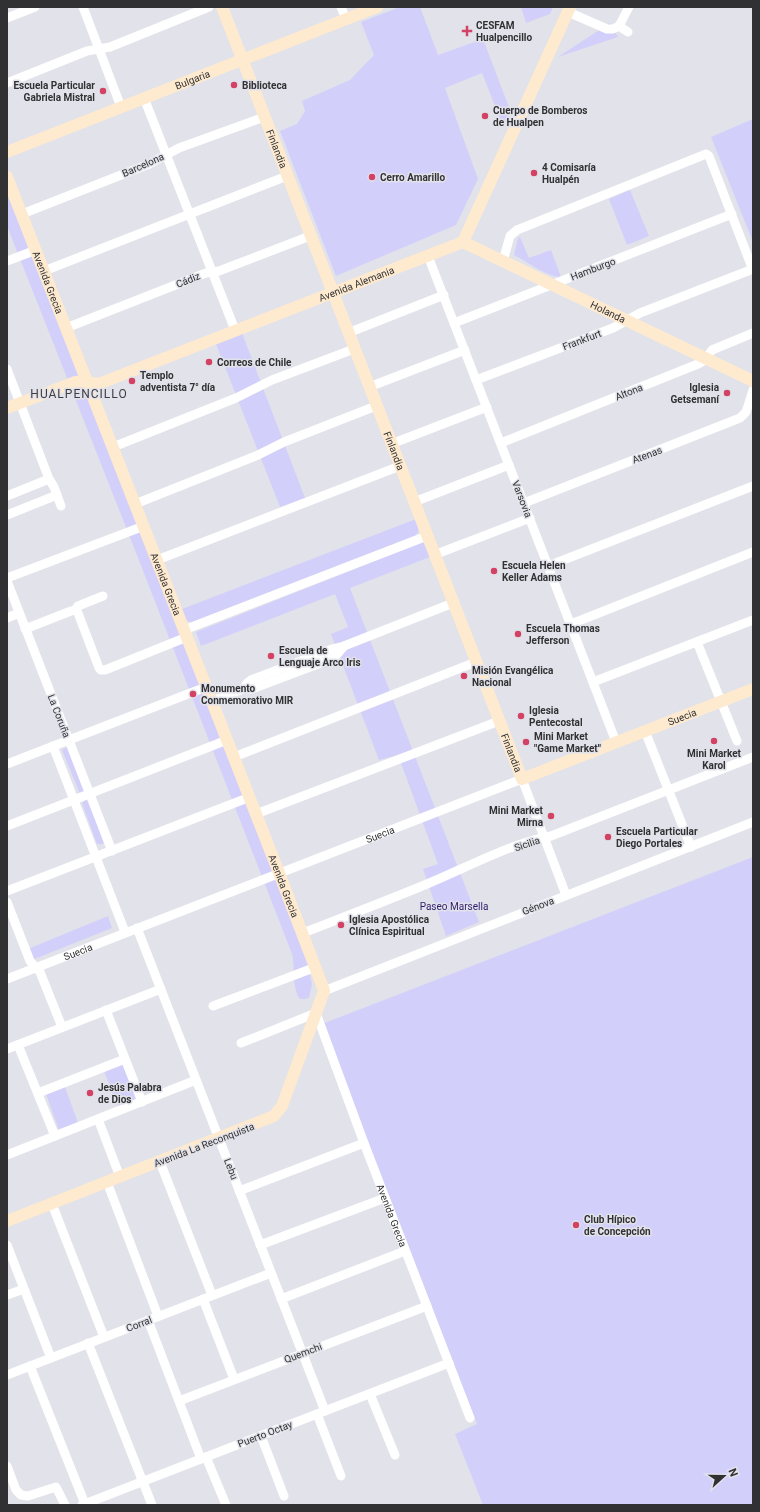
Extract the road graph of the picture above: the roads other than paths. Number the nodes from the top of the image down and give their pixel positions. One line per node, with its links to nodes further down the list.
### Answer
1 (34, 7): 9 (street)
2 (83, 7): 13 (street)
3 (209, 7): 13 (street)
4 (222, 7): 14 (street, Finlandia)
5 (341, 7): 10 (street)
6 (377, 7): 10 (street, Bulgaria)
7 (630, 7): 11 (street)
8 (569, 10): 11 (street); 27 (street)
9 (7, 18)
10 (346, 19): 14 (street, Bulgaria)
11 (619, 26): 12 (street)
12 (628, 32)
13 (99, 49): 15 (street); 17 (street)
14 (242, 60): 16 (street, Bulgaria); 18 (street, Finlandia)
15 (7, 83)
16 (144, 98): 17 (street, Bulgaria); 20 (street)
17 (121, 107): 19 (street, Bulgaria)
18 (264, 117): 20 (street, Barcelona); 21 (street, Finlandia)
19 (7, 152)
20 (167, 155): 23 (street, Barcelona); 24 (street)
21 (287, 176): 24 (street); 26 (street, Finlandia)
22 (7, 177): 23 (street, Avenida Grecia)
23 (22, 214): 28 (street, Avenida Grecia)
24 (190, 214): 33 (street); 34 (street)
25 (732, 214): 31 (street); 32 (street); 35 (street, Hamburgo)
26 (310, 236): 34 (street, Cádiz); 36 (street, Finlandia)
27 (462, 242): 29 (street, Avenida Alemania); 31 (street, Holanda)
28 (36, 250): 30 (street); 33 (street, Avenida Grecia)
29 (428, 256): 36 (street, Avenida Alemania); 37 (street, Varsovia)
30 (7, 261)
31 (503, 261): 35 (street, Holanda)
32 (753, 270): 38 (street, Frankfurt)
33 (44, 271): 40 (street, Avenida Grecia)
34 (212, 272): 40 (street, Cádiz); 41 (street)
35 (552, 285): 38 (street, Holanda); 39 (street, Hamburgo)
36 (332, 293): 41 (street, Avenida Alemania); 42 (street, Finlandia)
37 (444, 295): 39 (street, Varsovia); 42 (street)
38 (626, 320): 46 (street, Holanda); 48 (street, Frankfurt)
39 (454, 323): 45 (street, Varsovia)
40 (66, 328): 50 (street, Avenida Grecia)
41 (235, 330): 50 (street, Avenida Alemania)
42 (348, 333): 44 (street, Finlandia)
43 (753, 334): 46 (street, Altona)
44 (354, 349): 51 (street, Finlandia); 59 (street)
45 (465, 350): 48 (street, Varsovia); 51 (street)
46 (706, 358): 49 (street, Holanda); 57 (street, Altona)
47 (7, 369): 53 (street)
48 (476, 380): 55 (street, Varsovia)
49 (753, 381)
50 (87, 382): 53 (street, Avenida Alemania); 59 (street, Avenida Grecia)
51 (369, 387): 54 (street, Finlandia)
52 (753, 390): 67 (street, Atenas)
53 (20, 403): 56 (street, Avenida Alemania); 62 (street)
54 (376, 406): 58 (street, Finlandia); 68 (street)
55 (487, 407): 57 (street, Varsovia); 58 (street)
56 (7, 408)
57 (501, 443): 60 (street, Varsovia)
58 (391, 444): 61 (street, Finlandia)
59 (113, 447): 68 (street, Avenida Grecia)
60 (509, 465): 66 (street); 67 (street, Varsovia)
61 (400, 466): 66 (street, Finlandia); 76 (street)
62 (49, 479): 64 (street); 65 (street)
63 (753, 486): 77 (street)
64 (57, 495): 69 (street); 70 (street)
65 (7, 496)
66 (414, 502): 73 (street, Finlandia)
67 (524, 503): 71 (street, Varsovia)
68 (135, 504): 72 (street, Avenida Grecia)
69 (61, 506)
70 (7, 515)
71 (530, 518): 75 (street); 77 (street, Varsovia)
72 (144, 526): 76 (street, Avenida Grecia); 78 (street)
73 (427, 536): 75 (street, Finlandia); 88 (street)
74 (753, 552): 86 (street)
75 (434, 555): 81 (street, Finlandia)
76 (157, 560): 88 (street, Avenida Grecia)
77 (548, 566): 86 (street, Varsovia)
78 (7, 578)
79 (7, 581): 83 (street, La Coruña)
80 (103, 596): 82 (street)
81 (453, 603): 90 (street, Finlandia); 94 (street)
82 (75, 610): 87 (street); 88 (street)
83 (19, 613): 84 (street); 87 (street, La Coruña)
84 (7, 618)
85 (753, 620): 89 (street)
86 (571, 624): 91 (street, Varsovia)
87 (25, 629): 98 (street, La Coruña)
88 (186, 634): 92 (street, Avenida Grecia)
89 (697, 642): 91 (street); 95 (street)
90 (476, 662): 96 (street, Finlandia); 103 (street)
91 (593, 682): 101 (street, Varsovia)
92 (206, 687): 94 (street, Avenida Grecia); 98 (street)
93 (753, 689): 95 (street, Suecia)
94 (212, 701): 99 (street, Avenida Grecia)
95 (721, 701): 97 (street, Suecia); 100 (street)
96 (499, 721): 106 (street, Finlandia); 111 (street)
97 (645, 731): 101 (street, Suecia); 107 (street)
98 (69, 740): 102 (street); 108 (street, La Coruña)
99 (227, 740): 103 (street, Avenida Grecia); 108 (street)
100 (737, 741)
101 (616, 742): 106 (street, Suecia)
102 (53, 746): 105 (street); 110 (street, La Coruña)
103 (234, 757): 109 (street, Avenida Grecia)
104 (753, 758): 107 (street, Sicilia)
105 (7, 764)
106 (522, 779): 114 (street, Finlandia); 118 (street, Suecia)
107 (669, 790): 114 (street, Sicilia); 115 (street)
108 (90, 794): 110 (street); 116 (street, La Coruña)
109 (250, 797): 111 (street, Avenida Grecia); 116 (street)
110 (74, 800): 113 (street); 117 (street, La Coruña)
111 (256, 814): 118 (street, Avenida Grecia)
112 (753, 822): 115 (street, Génova)
113 (7, 826)
114 (544, 838): 120 (street, Finlandia); 124 (street, Sicilia)
115 (691, 847): 120 (street, Génova)
116 (112, 851): 117 (street)
117 (96, 857): 119 (street); 123 (street, La Coruña)
118 (279, 873): 122 (street, Suecia); 124 (street, Avenida Grecia)
119 (7, 891)
120 (566, 895): 129 (street, Génova)
121 (7, 902): 126 (street)
122 (137, 928): 123 (street, Suecia); 128 (street, Lebu)
123 (125, 932): 126 (street, Suecia)
124 (302, 933): 125 (street, Avenida Grecia)
125 (316, 967): 129 (street, Avenida Grecia); 130 (street)
126 (35, 968): 127 (street, Suecia); 133 (street)
127 (7, 979)
128 (161, 989): 131 (street); 138 (street, Lebu)
129 (324, 991): 132 (street, Avenida La Reconquista)
130 (213, 1006)
131 (106, 1010): 133 (street); 137 (street)
132 (316, 1013): 134 (street); 143 (street, Avenida La Reconquista); 144 (street, Avenida Grecia)
133 (62, 1027): 135 (street)
134 (241, 1043)
135 (18, 1044): 136 (street); 139 (street)
136 (7, 1049)
137 (125, 1059): 139 (street); 140 (street)
138 (196, 1080): 140 (street); 143 (street, Lebu)
139 (38, 1094): 142 (street)
140 (142, 1102): 141 (street)
141 (98, 1119): 142 (street); 147 (street)
142 (55, 1136): 145 (street)
143 (219, 1139): 146 (street, Avenida La Reconquista); 149 (street, Lebu)
144 (364, 1143): 149 (street); 150 (street, Avenida Grecia)
145 (7, 1155)
146 (160, 1162): 147 (street, Avenida La Reconquista); 159 (street)
147 (120, 1177): 148 (street, Avenida La Reconquista)
148 (107, 1182): 151 (street, Avenida La Reconquista); 163 (street)
149 (239, 1191): 154 (street, Lebu)
150 (385, 1198): 154 (street); 155 (street, Avenida Grecia)
151 (52, 1204): 152 (street, Avenida La Reconquista); 165 (street)
152 (7, 1221)
153 (7, 1245): 157 (street)
154 (260, 1245): 156 (street, Lebu)
155 (405, 1251): 161 (street); 162 (street, Avenida Grecia)
156 (271, 1273): 159 (street, Corral); 161 (street, Lebu)
157 (24, 1289): 158 (street); 168 (street)
158 (7, 1295)
159 (212, 1295): 160 (street, Corral)
160 (203, 1299): 163 (street, Corral); 172 (street)
161 (281, 1299): 167 (street, Lebu)
162 (426, 1306): 167 (street, Quemchi); 169 (street, Avenida Grecia)
163 (158, 1316): 164 (street, Corral)
164 (148, 1320): 165 (street, Corral); 174 (street)
165 (104, 1337): 166 (street, Corral)
166 (88, 1343): 168 (street, Corral); 182 (street)
167 (302, 1353): 172 (street, Quemchi); 175 (street, Lebu)
168 (51, 1358): 170 (street, Corral)
169 (449, 1363): 173 (street, Puerto Octay); 176 (street, Avenida Grecia)
170 (30, 1366): 171 (street, Corral); 184 (street)
171 (7, 1375)
172 (234, 1379): 174 (street, Quemchi)
173 (370, 1394): 175 (street, Puerto Octay); 178 (street)
174 (179, 1401): 179 (street)
175 (321, 1413): 177 (street, Puerto Octay); 181 (street, Lebu)
176 (470, 1418)
177 (261, 1436): 179 (street, Puerto Octay); 183 (street)
178 (395, 1455)
179 (204, 1458): 182 (street, Puerto Octay); 187 (street)
180 (7, 1466): 185 (street)
181 (341, 1476)
182 (142, 1482): 184 (street, Puerto Octay); 186 (street)
183 (284, 1496)
184 (84, 1504)
185 (65, 1505)
186 (152, 1505)
187 (226, 1505)

